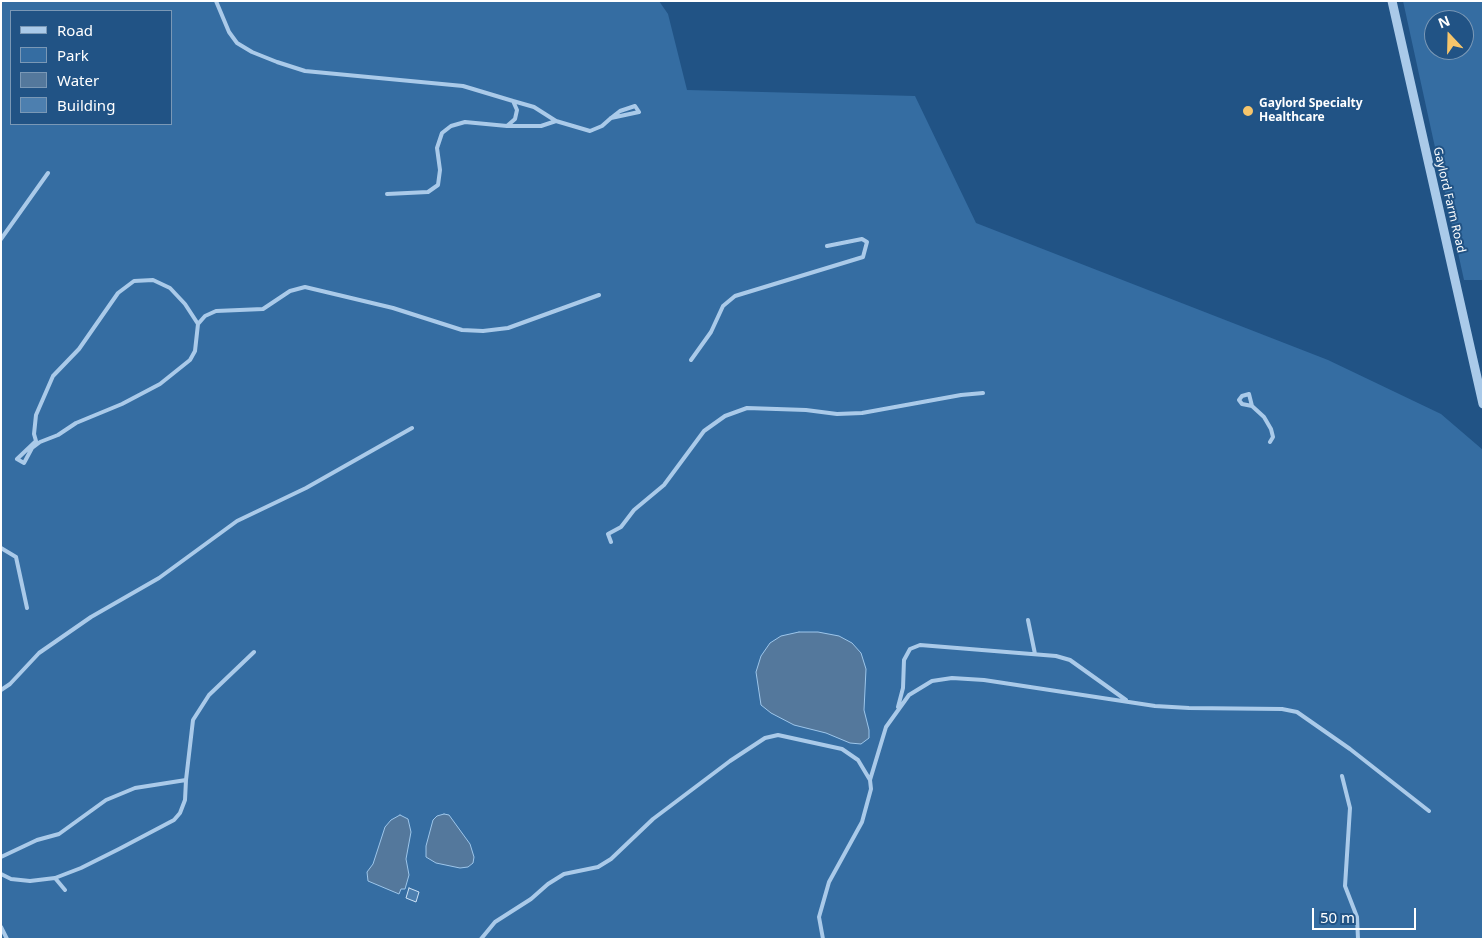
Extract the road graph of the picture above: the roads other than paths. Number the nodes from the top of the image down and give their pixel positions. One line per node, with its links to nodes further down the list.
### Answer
1 (216, 1): 3 (lane)
2 (1392, 1): 15 (street, Gaylord Farm Road)
3 (513, 101): 5 (lane); 6 (lane)
4 (611, 118): 4 (lane); 5 (lane)
5 (556, 121): 6 (lane)
6 (507, 126): 8 (lane)
7 (48, 173): 9 (lane)
8 (387, 194)
9 (1, 239)
10 (827, 246): 13 (lane)
11 (599, 295): 12 (lane)
12 (198, 324): 12 (lane)
13 (691, 360)
14 (983, 393): 19 (lane)
15 (1483, 404)
16 (1252, 406): 18 (lane)
17 (412, 428): 25 (lane)
18 (1270, 442)
19 (611, 542)
20 (1, 548): 21 (lane)
21 (27, 608)
22 (1028, 620): 24 (lane)
23 (254, 652): 29 (lane)
24 (1035, 654): 26 (lane); 27 (lane)
25 (1, 690)
26 (1128, 702): 27 (lane); 31 (lane)
27 (898, 709): 30 (lane)
28 (1342, 776): 40 (lane)
29 (186, 780): 32 (lane); 34 (lane)
30 (870, 780): 38 (lane); 39 (lane)
31 (1429, 811)
32 (1, 857)
33 (1, 874): 34 (lane)
34 (55, 878): 35 (lane)
35 (65, 890)
36 (1, 927): 37 (lane)
37 (7, 939)
38 (482, 939)
39 (823, 939)
40 (1358, 939)

